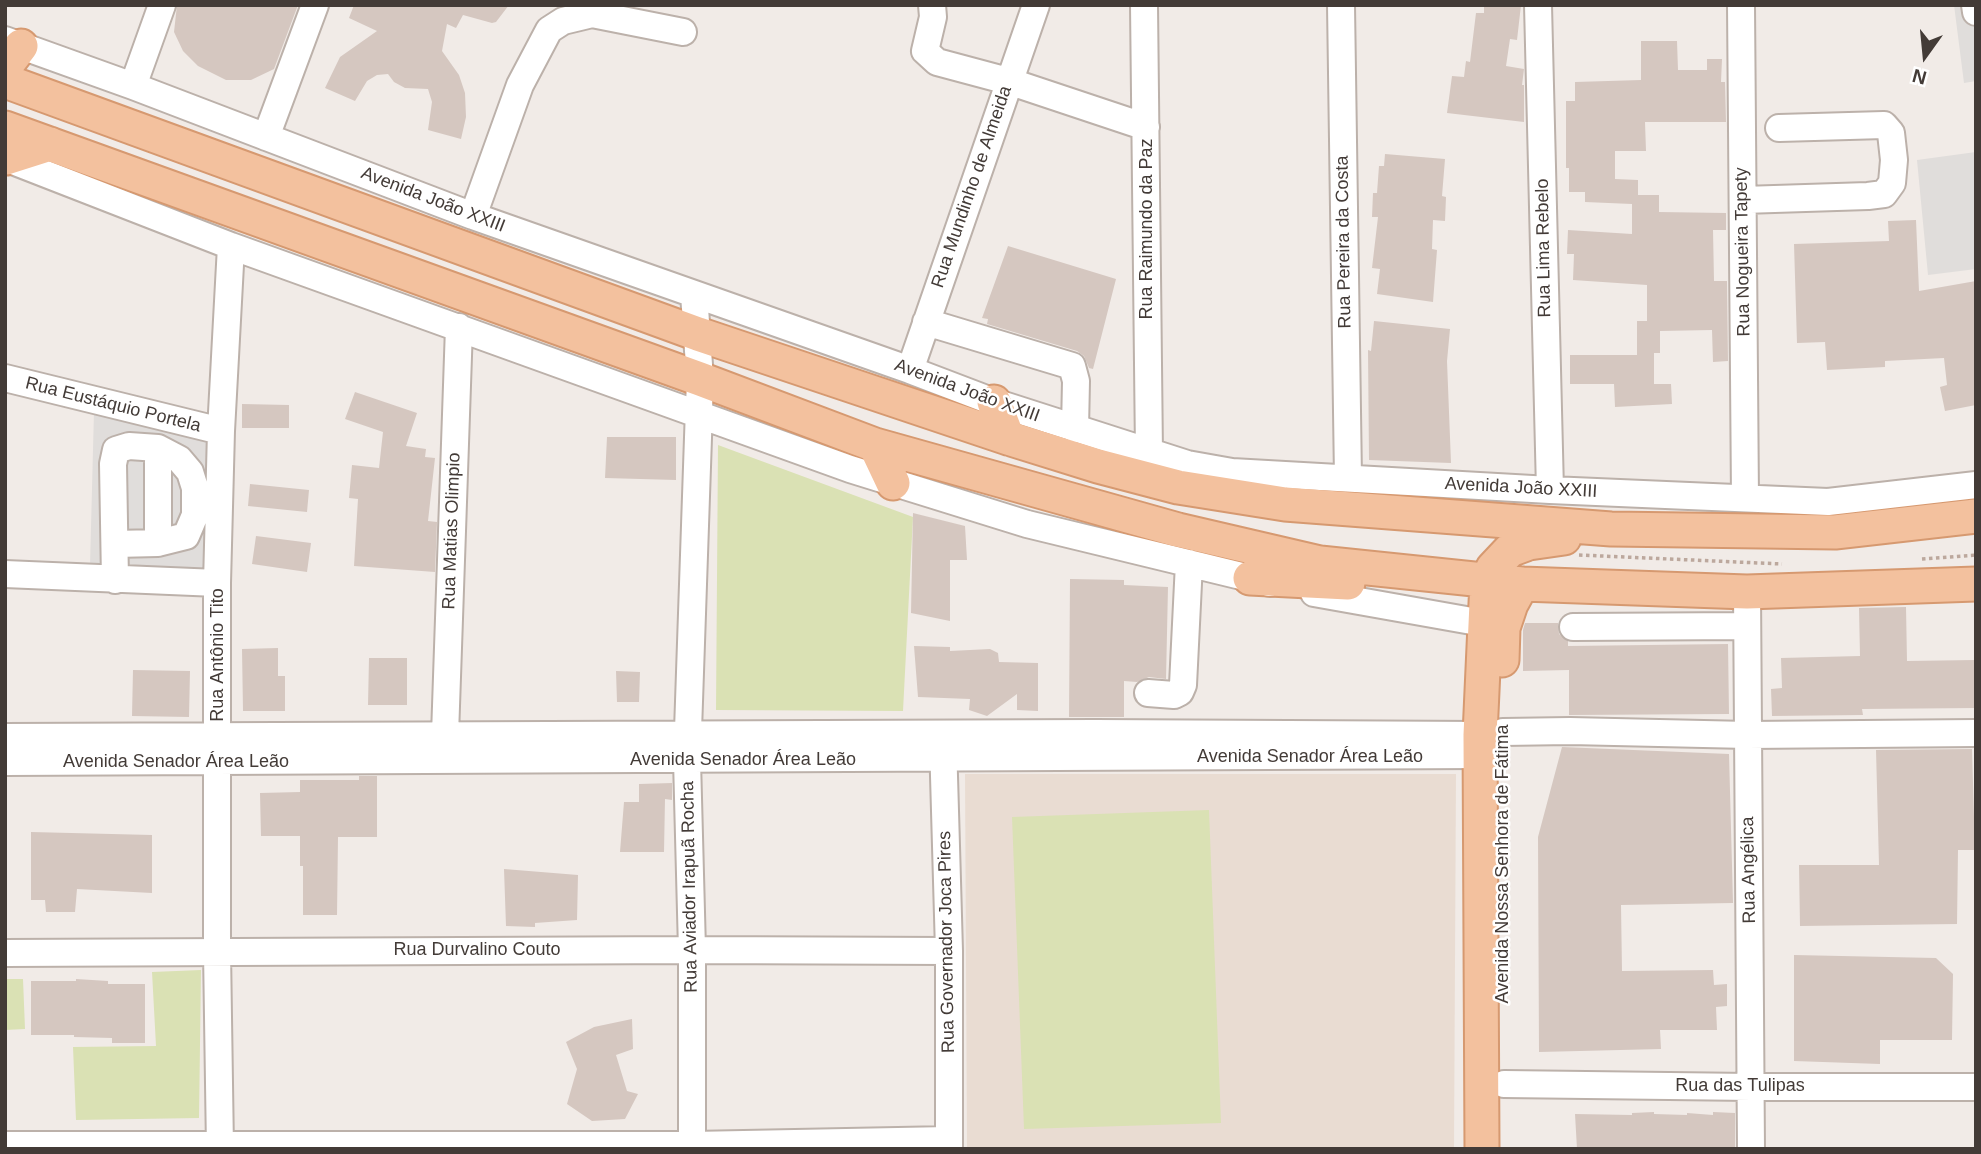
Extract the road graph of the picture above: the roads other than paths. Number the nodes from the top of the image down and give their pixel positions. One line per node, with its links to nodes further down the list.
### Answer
1 (162, 5): 15 (street)
2 (314, 5): 18 (street)
3 (932, 5): 14 (street)
4 (1036, 5): 14 (street, Rua Mundinho de Almeida)
5 (1144, 5): 16 (street, Rua Raimundo da Paz)
6 (1340, 5): 38 (street, Rua Pereira da Costa)
7 (1538, 5): 41 (street, Rua Lima Rebelo)
8 (1741, 5): 20 (street, Rua Nogueira Tapety)
9 (1975, 5): 10 (street)
10 (1976, 12)
11 (683, 32): 21 (street)
12 (10, 51): 15 (street, Avenida João XXIII)
13 (5, 81): 26 (main road, Avenida João XXIII)
14 (1008, 81): 16 (street); 24 (street, Rua Mundinho de Almeida)
15 (133, 86): 18 (street, Avenida João XXIII)
16 (1146, 127): 37 (street, Rua Raimundo da Paz)
17 (1779, 128): 20 (street)
18 (266, 137): 21 (street, Avenida João XXIII)
19 (6, 148): 22 (street); 29 (main road)
20 (1742, 200): 42 (street, Rua Nogueira Tapety)
21 (472, 216): 23 (street, Avenida João XXIII)
22 (232, 246): 25 (street); 33 (street, Rua Antônio Tito)
23 (694, 294): 26 (street, Rua Aviador Irapuã Rocha); 27 (street, Avenida João XXIII)
24 (926, 322): 27 (street, Rua Mundinho de Almeida); 32 (street)
25 (458, 327): 31 (street); 63 (street, Rua Matias Olimpio)
26 (698, 334): 29 (street, Rua Aviador Irapuã Rocha); 34 (main road, Avenida João XXIII)
27 (910, 370): 30 (street, Avenida João XXIII)
28 (5, 378): 33 (street, Rua Eustáquio Portela)
29 (700, 379): 31 (street, Rua Aviador Irapuã Rocha); 35 (main road)
30 (993, 402): 32 (street, Avenida João XXIII); 34 (main road)
31 (699, 416): 39 (street); 67 (street, Rua Aviador Irapuã Rocha)
32 (1075, 429): 37 (street, Avenida João XXIII)
33 (221, 431): 53 (street, Rua Antônio Tito)
34 (1008, 438): 44 (main road, Avenida João XXIII)
35 (875, 445): 39 (main road); 49 (main road)
36 (158, 448): 45 (street); 45 (street); 46 (street)
37 (1149, 453): 38 (street, Avenida João XXIII)
38 (1348, 478): 41 (street, Avenida João XXIII)
39 (893, 483): 47 (street)
40 (1976, 485): 42 (street, Avenida João XXIII)
41 (1550, 490): 42 (street, Avenida João XXIII)
42 (1745, 498)
43 (1976, 516): 44 (main road, Avenida João XXIII)
44 (1611, 529): 52 (main road)
45 (158, 543): 46 (street)
46 (115, 544): 51 (street)
47 (1189, 563): 50 (street); 60 (street)
48 (5, 574): 51 (street)
49 (1446, 577): 50 (main road); 52 (main road)
50 (1250, 578): 57 (street)
51 (115, 580): 53 (street)
52 (1487, 581): 54 (main road); 57 (main road, Avenida Nossa Senhora de Fátima)
53 (217, 583): 62 (street, Rua Antônio Tito)
54 (1522, 584): 56 (main road); 66 (main road, Avenida Nossa Senhora de Fátima)
55 (1976, 584): 56 (main road)
56 (1747, 592): 59 (street, Rua Angélica)
57 (1483, 623): 66 (main road, Avenida Nossa Senhora de Fátima)
58 (1573, 626): 59 (street)
59 (1747, 626): 64 (street, Rua Angélica)
60 (1148, 693)
61 (1976, 733): 64 (street, Avenida Senador Área Leão)
62 (218, 735): 63 (street, Avenida Senador Área Leão); 65 (street, Avenida Senador Área Leão); 70 (street, Rua Antônio Tito)
63 (445, 735): 67 (street, Avenida Senador Área Leão)
64 (1748, 735): 66 (street, Avenida Senador Área Leão); 76 (street, Rua Angélica)
65 (5, 737)
66 (1488, 741): 68 (street, Avenida Senador Área Leão); 75 (main road, Avenida Nossa Senhora de Fátima); 82 (main road, Avenida Nossa Senhora de Fátima)
67 (687, 747): 68 (street, Avenida Senador Área Leão); 70 (street, Avenida Senador Área Leão); 71 (street, Rua Aviador Irapuã Rocha)
68 (944, 747): 73 (street, Rua Governador Joca Pires)
69 (5, 762): 70 (street, Avenida Senador Área Leão)
70 (217, 762): 72 (street, Rua Antônio Tito)
71 (692, 950): 72 (street, Rua Durvalino Couto); 73 (street, Rua Durvalino Couto); 81 (street, Rua Aviador Irapuã Rocha)
72 (216, 951): 74 (street, Rua Durvalino Couto); 80 (street, Rua Antônio Tito)
73 (949, 951): 79 (street, Rua Governador Joca Pires)
74 (5, 953)
75 (1504, 1084): 76 (street, Rua das Tulipas); 83 (main road, Avenida Nossa Senhora de Fátima)
76 (1751, 1087): 77 (street, Rua das Tulipas); 84 (street, Rua Angélica)
77 (1976, 1087)
78 (5, 1145): 80 (street)
79 (949, 1145): 81 (street)
80 (220, 1147): 81 (street)
81 (692, 1147)
82 (1482, 1149)
83 (1504, 1149)
84 (1751, 1149)

